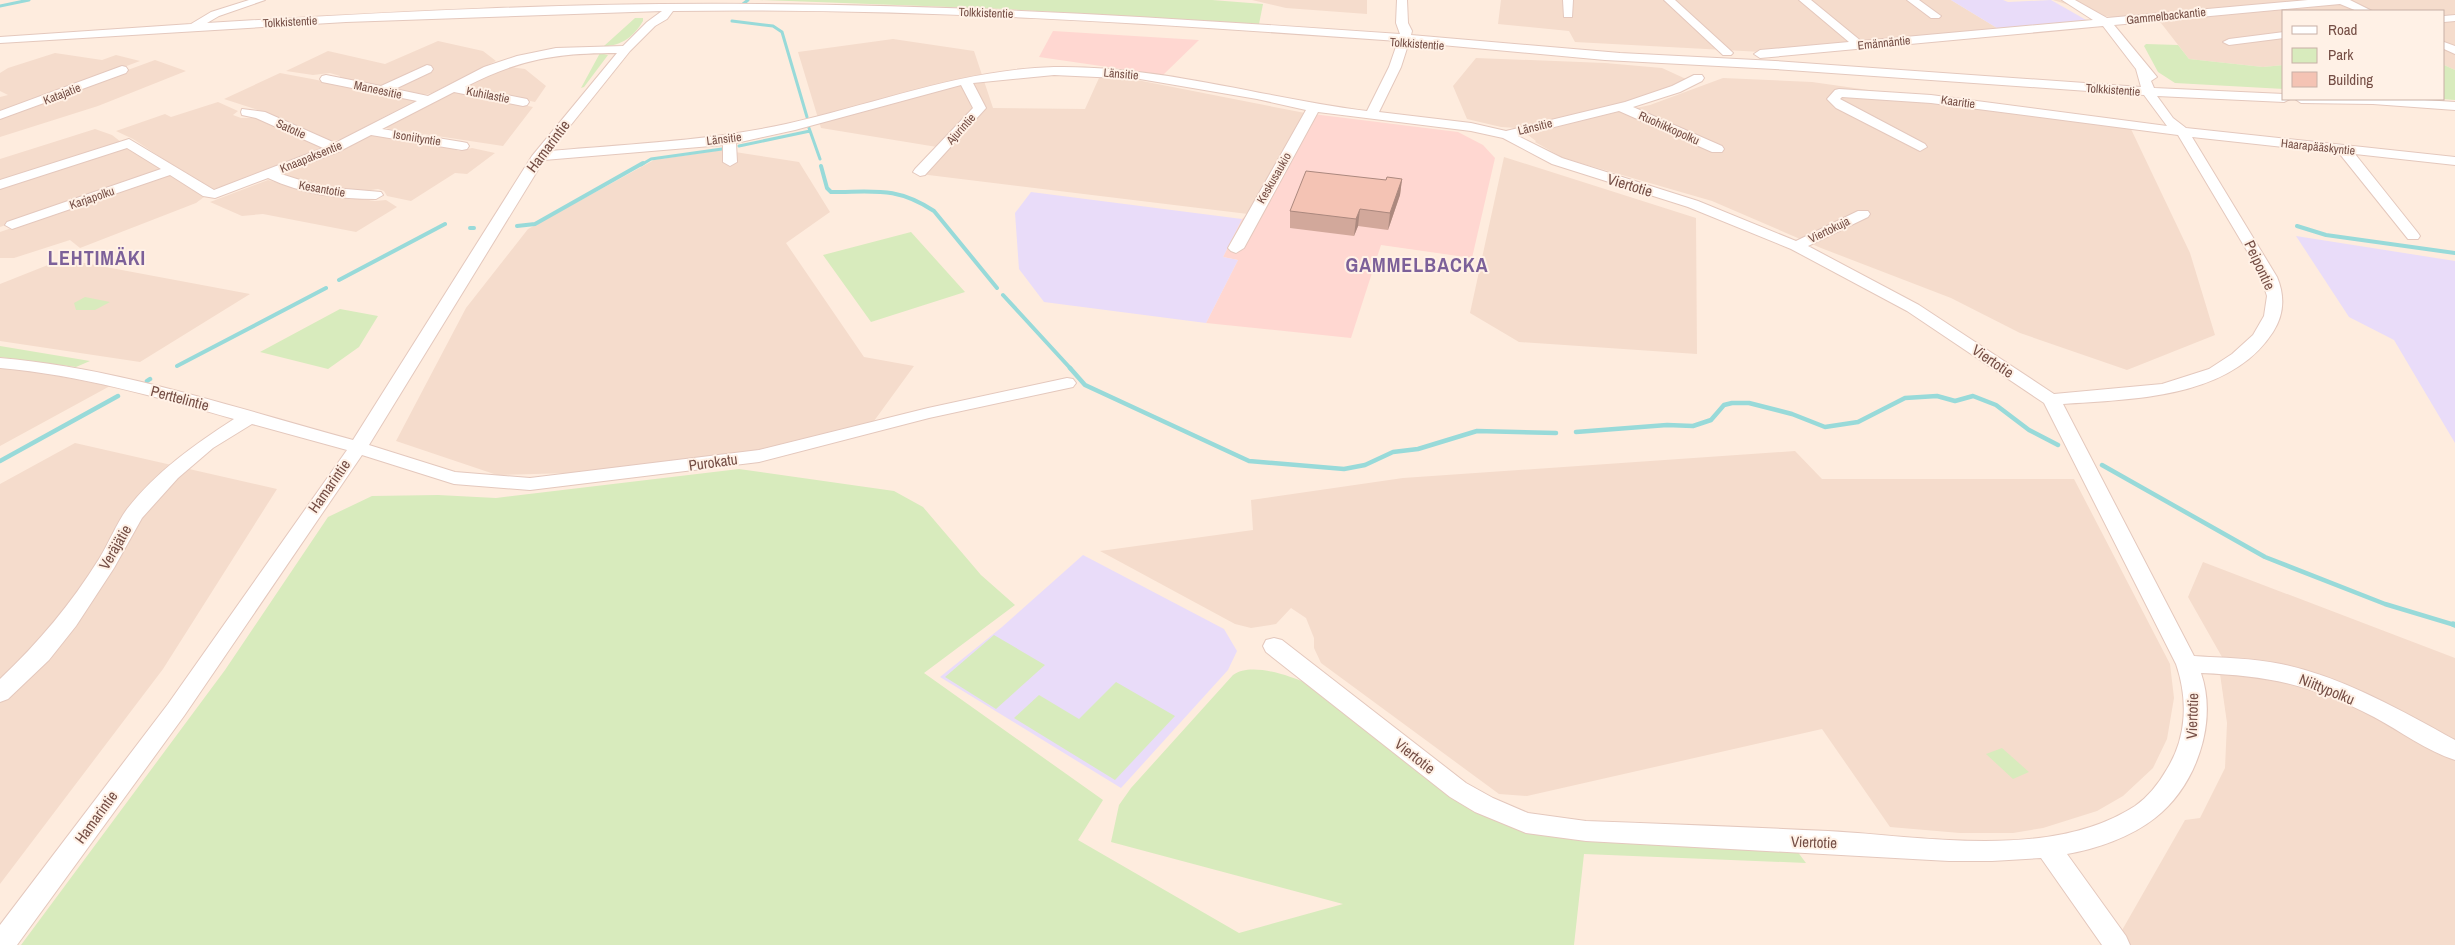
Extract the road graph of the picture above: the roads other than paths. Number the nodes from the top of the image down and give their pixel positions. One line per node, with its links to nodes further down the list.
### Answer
1 (260, 0): 14 (street)
2 (1402, 0): 17 (street)
3 (1568, 0): 11 (street)
4 (1669, 0): 22 (street)
5 (1804, 0): 19 (street)
6 (1912, 0): 12 (street)
7 (2067, 0): 13 (street)
8 (2342, 0): 9 (street); 13 (street, Gammelbackantie)
9 (2364, 10)
10 (660, 12): 14 (street, Tolkkistentie); 17 (street, Tolkkistentie); 21 (street, Hamarintie)
11 (1568, 15)
12 (1936, 16)
13 (2107, 23): 19 (street, Emännäntie); 25 (street, Gammelbackantie)
14 (192, 27): 16 (street, Tolkkistentie)
15 (2282, 35): 18 (street)
16 (0, 40)
17 (1398, 40): 23 (street, Tolkkistentie); 30 (street)
18 (2229, 42)
19 (1859, 45): 22 (street, Emännäntie)
20 (1660, 48): 22 (street, Emännäntie)
21 (626, 49): 31 (street, Knaapaksentie); 54 (street, Hamarintie)
22 (1727, 53)
23 (1617, 56): 32 (street, Tolkkistentie)
24 (427, 69): 33 (street)
25 (2142, 69): 32 (street, Gammelbackantie)
26 (122, 70): 43 (street, Katajatie)
27 (1698, 78): 40 (street, Länsitie)
28 (326, 79): 33 (street, Maneesitie)
29 (965, 80): 41 (street, Länsitie); 48 (street, Länsitie); 58 (street, Ajurintie)
30 (1385, 83): 44 (street)
31 (453, 88): 36 (street, Knaapaksentie); 38 (street, Kuhilastie)
32 (2154, 90): 34 (street, Tolkkistentie); 35 (street, Tolkkistentie); 46 (street, Peipontie)
33 (382, 91): 36 (street, Maneesitie)
34 (2282, 94)
35 (2282, 98)
36 (430, 100): 45 (street, Knaapaksentie)
37 (2381, 100): 39 (street)
38 (524, 102)
39 (2455, 106)
40 (1621, 107): 47 (street, Länsitie); 52 (street, Ruohikkopolku)
41 (1314, 108): 44 (street, Länsitie); 66 (street, Keskusaukio)
42 (247, 112): 51 (street, Satotie)
43 (0, 115)
44 (1371, 116): 47 (street, Länsitie)
45 (371, 131): 49 (street, Isoniityntie); 51 (street, Knaapaksentie)
46 (2182, 132): 50 (street, Kaaritie); 53 (street, Haarapääskyntie); 69 (street, Peipontie)
47 (1507, 135): 65 (street, Viertotie)
48 (728, 140): 54 (street, Länsitie); 56 (street)
49 (462, 146)
50 (1920, 147)
51 (335, 148): 59 (street, Knaapaksentie)
52 (1717, 150)
53 (2344, 150): 55 (street, Haarapääskyntie); 64 (street)
54 (539, 156): 71 (street, Hamarintie)
55 (2455, 161)
56 (730, 162)
57 (172, 170): 59 (street, Knaapaksentie); 60 (street, Knaapaksentie); 63 (street, Karjapolku)
58 (920, 172)
59 (270, 174): 61 (street, Kesantotie)
60 (0, 185)
61 (376, 195)
62 (1863, 214): 65 (street, Viertokuja)
63 (12, 225)
64 (2413, 236)
65 (1796, 246): 69 (street, Viertotie)
66 (1236, 248)
67 (0, 363): 70 (street, Perttelintie)
68 (1067, 382): 71 (street, Purokatu)
69 (2051, 400): 73 (street, Viertotie)
70 (248, 418): 71 (street, Perttelintie); 74 (street, Veräjätie)
71 (357, 447): 77 (street, Hamarintie)
72 (1274, 646): 76 (street, Viertotie)
73 (2187, 664): 75 (street, Niittypolku); 76 (street, Viertotie)
74 (0, 693)
75 (2455, 751)
76 (2048, 848): 78 (street)
77 (0, 945)
78 (2117, 945)

